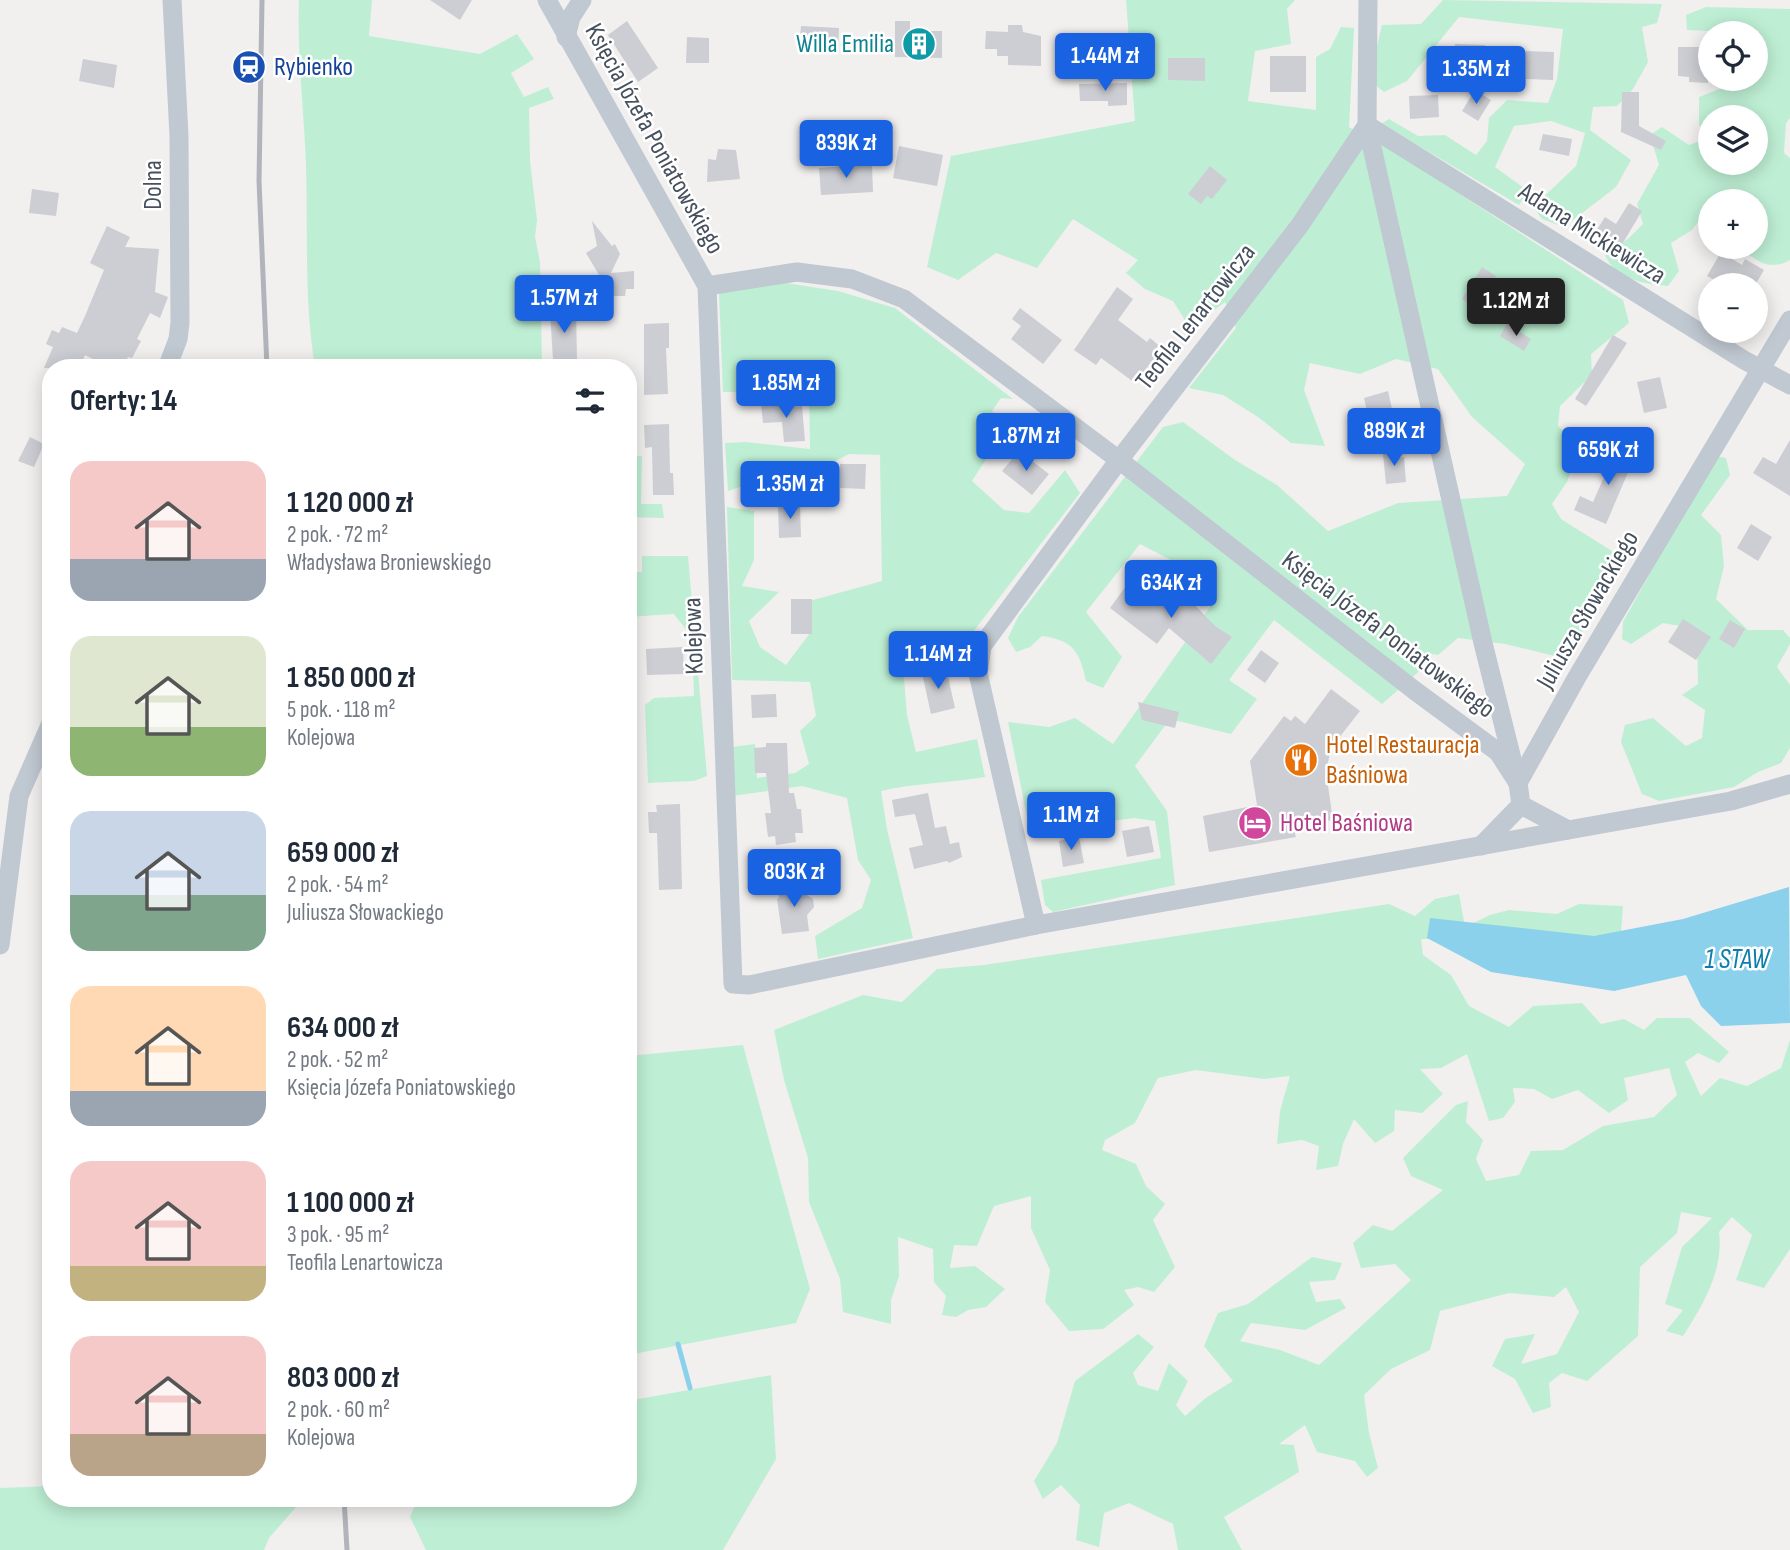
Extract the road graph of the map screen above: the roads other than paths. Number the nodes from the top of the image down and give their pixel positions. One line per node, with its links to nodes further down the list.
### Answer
1 (172, 0): 9 (street, Dolna)
2 (547, 0): 5 (street, Księcia Józefa Poniatowskiego)
3 (582, 0): 5 (street)
4 (1368, 0): 6 (street)
5 (566, 37): 7 (street, Księcia Józefa Poniatowskiego)
6 (1367, 125): 10 (street, Adama Mickiewicza); 12 (street, Teofila Lenartowicza); 14 (street)
7 (707, 286): 12 (street, Księcia Józefa Poniatowskiego); 20 (street, Kolejowa)
8 (1790, 320): 10 (street, Juliusza Słowackiego)
9 (170, 359)
10 (1761, 368): 11 (street, Adama Mickiewicza); 14 (street, Juliusza Słowackiego)
11 (1790, 385)
12 (1119, 460): 14 (street, Księcia Józefa Poniatowskiego); 20 (street, Teofila Lenartowicza)
13 (42, 739): 16 (street)
14 (1518, 783): 17 (street)
15 (1790, 783): 18 (street)
16 (10, 796): 21 (street)
17 (1521, 805): 18 (street); 19 (street)
18 (1569, 830): 19 (street)
19 (1481, 846): 20 (street)
20 (1036, 925)
21 (0, 945)

